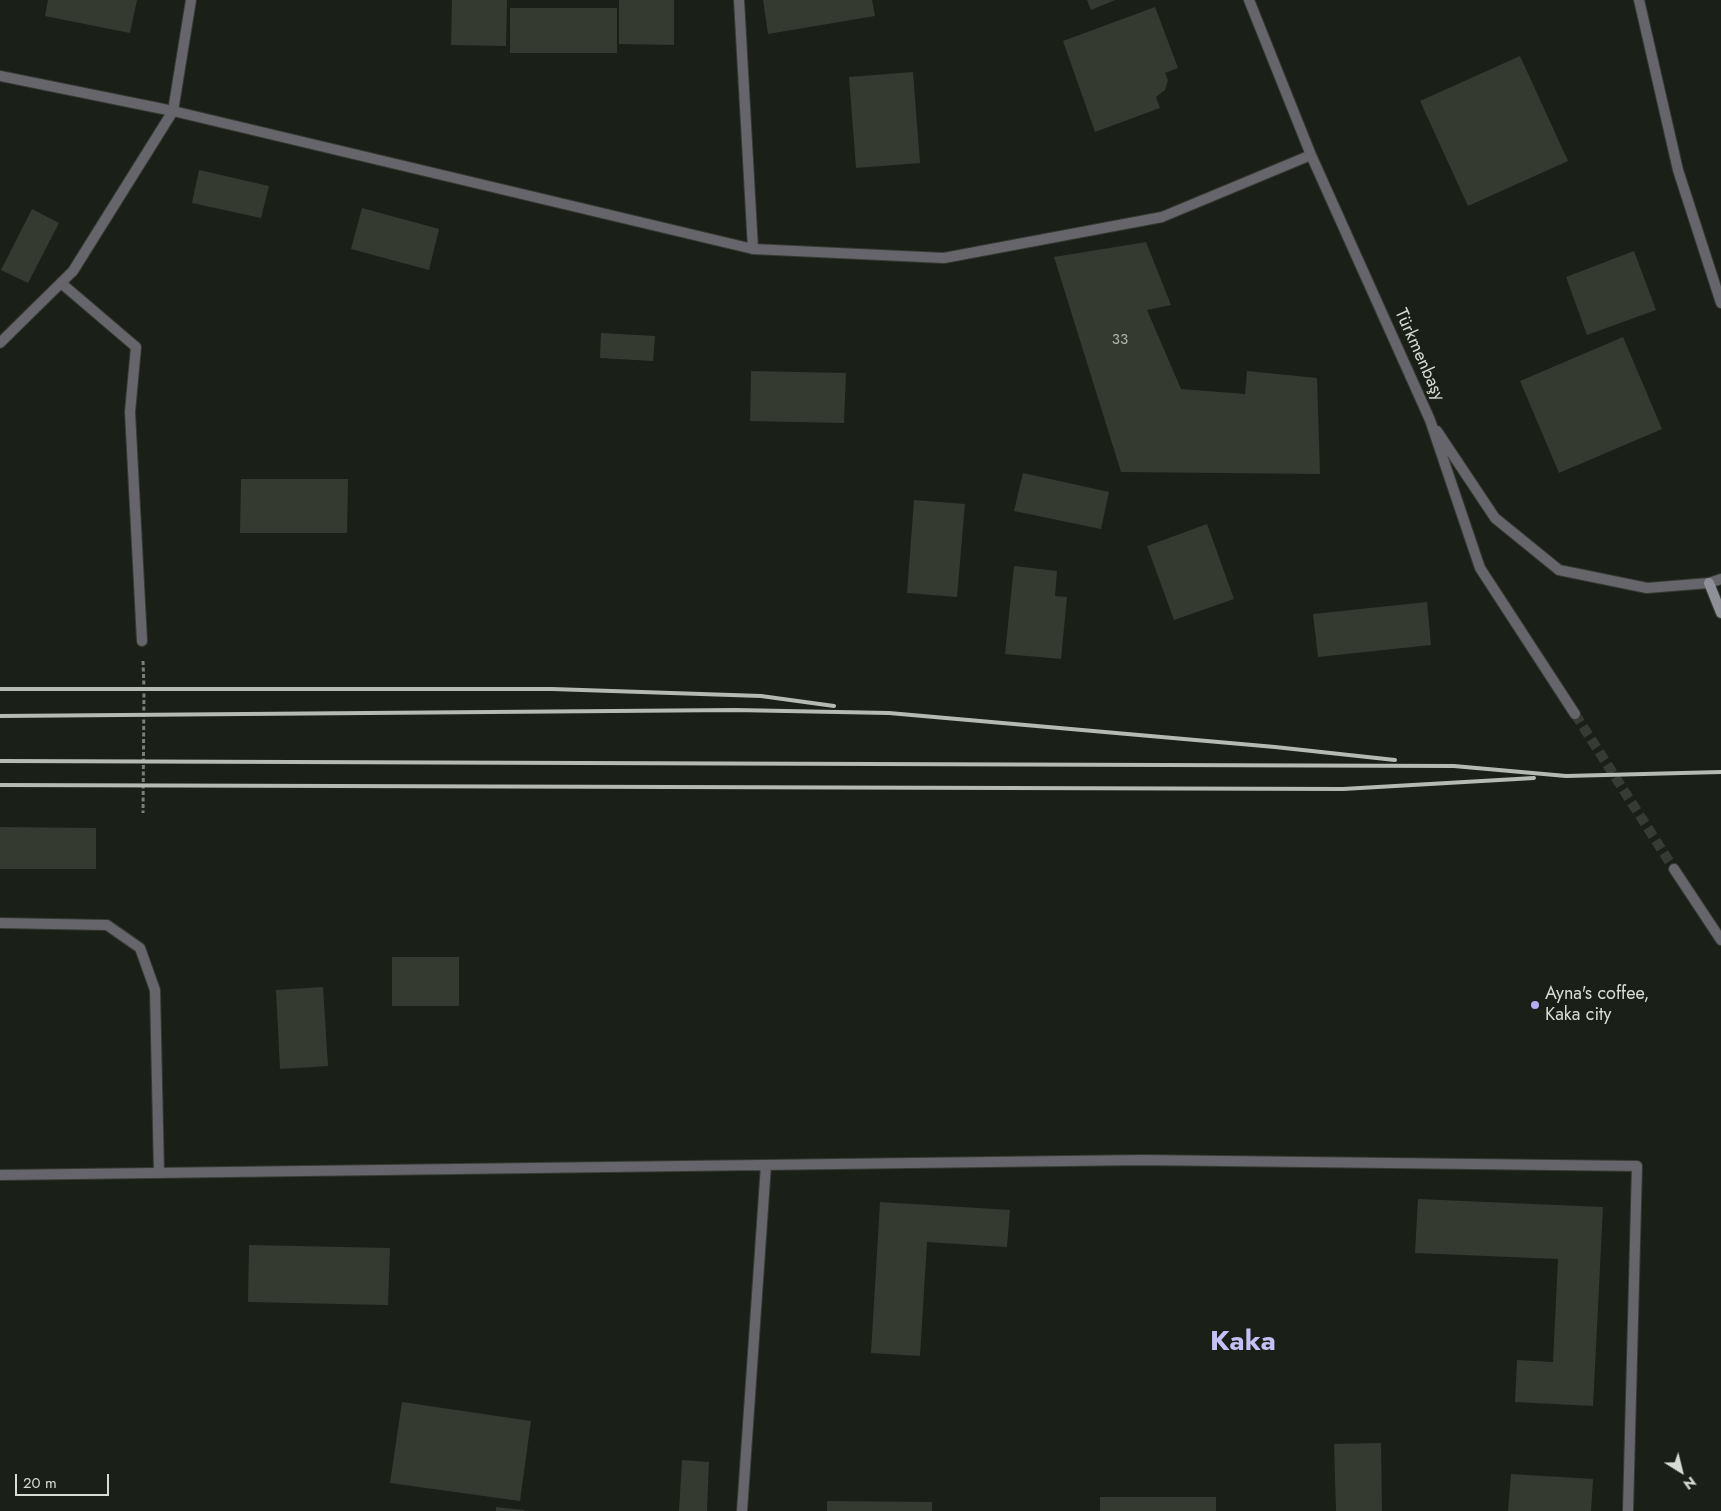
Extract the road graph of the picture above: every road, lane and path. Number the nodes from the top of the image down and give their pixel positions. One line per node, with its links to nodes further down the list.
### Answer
1 (191, 0): 6 (street)
2 (739, 0): 8 (street)
3 (1248, 0): 7 (street, Türkmenbaşy)
4 (1639, 0): 10 (street)
5 (0, 76): 6 (street)
6 (173, 111): 8 (street); 9 (street)
7 (1311, 155): 8 (street); 12 (street, Türkmenbaşy)
8 (753, 249)
9 (61, 283): 11 (street); 16 (street)
10 (1721, 303)
11 (0, 343)
12 (1430, 420): 14 (street); 17 (street, Türkmenbaşy)
13 (1721, 579): 14 (street)
14 (1709, 584): 15 (main road)
15 (1721, 613)
16 (142, 640): 18 (path)
17 (1575, 714)
18 (143, 813)
19 (1674, 868): 21 (street)
20 (0, 923): 23 (street)
21 (1721, 940)
22 (766, 1165): 23 (street); 25 (street); 26 (street)
23 (159, 1173): 24 (street)
24 (0, 1175)
25 (742, 1511)
26 (1628, 1511)

